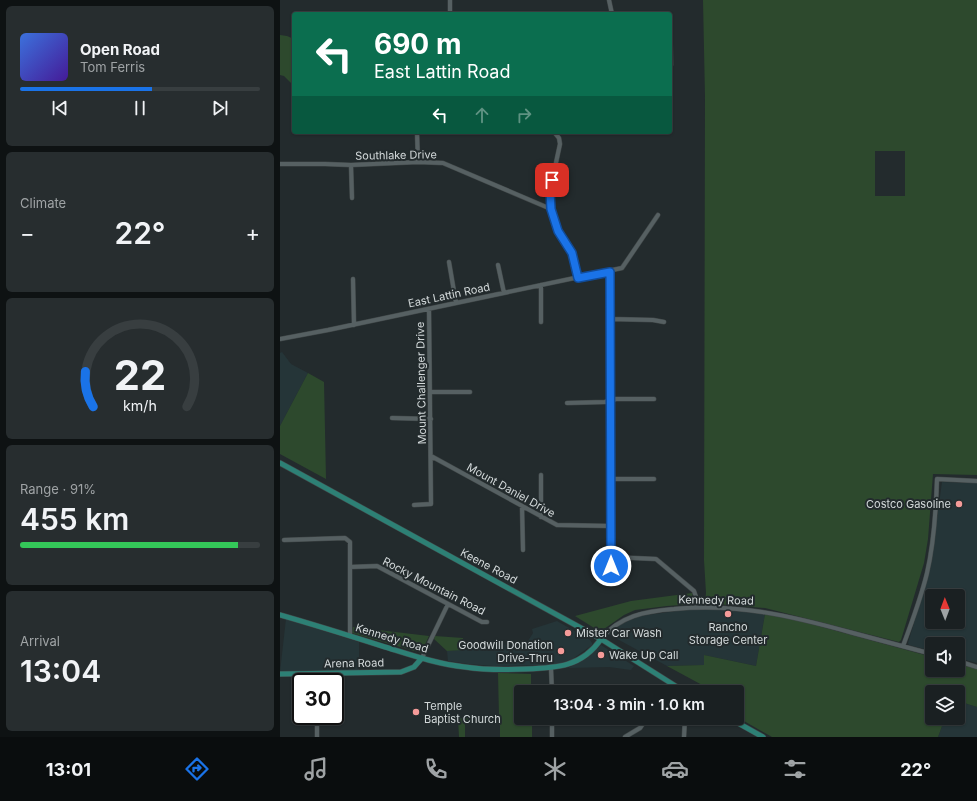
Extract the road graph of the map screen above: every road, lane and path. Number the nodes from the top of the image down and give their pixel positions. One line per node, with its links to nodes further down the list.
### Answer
1 (450, 0): 3 (street)
2 (609, 0): 4 (street)
3 (450, 12)
4 (612, 12)
5 (418, 134): 7 (street)
6 (556, 134): 11 (street)
7 (418, 162): 9 (street, Southlake Drive); 11 (street, Southlake Drive)
8 (280, 164): 9 (street, Southlake Drive)
9 (351, 165): 10 (street)
10 (352, 198)
11 (551, 209): 17 (street)
12 (658, 215): 15 (street, East Lattin Road)
13 (449, 262): 20 (street)
14 (498, 265): 19 (street)
15 (610, 272): 17 (street, East Lattin Road); 22 (street)
16 (353, 278): 25 (street)
17 (578, 278): 18 (street, East Lattin Road)
18 (541, 286): 19 (street, East Lattin Road); 23 (street)
19 (504, 293): 20 (street, East Lattin Road)
20 (456, 303): 21 (street, East Lattin Road)
21 (430, 308): 25 (street, East Lattin Road); 27 (street, Mount Challenger Drive)
22 (610, 319): 24 (street); 30 (street)
23 (542, 322)
24 (664, 322)
25 (354, 325): 26 (street, East Lattin Road)
26 (280, 339)
27 (430, 392): 28 (street); 33 (street, Mount Challenger Drive)
28 (470, 392)
29 (654, 399): 30 (street)
30 (611, 401): 31 (street); 37 (street)
31 (567, 403)
32 (392, 418): 33 (street)
33 (431, 419): 34 (street, Mount Challenger Drive)
34 (431, 456): 40 (street, Mount Challenger Drive); 41 (street, Mount Daniel Drive)
35 (280, 463): 54 (main road, Keene Road)
36 (541, 475): 42 (street)
37 (611, 479): 38 (street); 43 (street)
38 (654, 479)
39 (977, 481): 55 (street)
40 (414, 505)
41 (522, 506): 42 (street, Mount Daniel Drive); 45 (street)
42 (541, 517): 43 (street, Mount Daniel Drive)
43 (611, 526): 46 (street)
44 (284, 540): 48 (street)
45 (523, 550)
46 (611, 558): 47 (street); 50 (street)
47 (611, 566)
48 (350, 567): 49 (street, Rocky Mountain Road); 53 (street)
49 (448, 604): 52 (street, Rocky Mountain Road); 57 (street)
50 (697, 607): 54 (street, Kennedy Road); 55 (street, Kennedy Road)
51 (280, 615): 53 (main road, Kennedy Road)
52 (487, 622)
53 (350, 636): 57 (main road, Kennedy Road)
54 (601, 639): 60 (main road, Kennedy Road); 65 (main road, Keene Road)
55 (902, 646): 56 (street, Kennedy Road)
56 (925, 652)
57 (422, 658): 60 (main road, Kennedy Road); 61 (main road, Arena Road)
58 (965, 663): 59 (street)
59 (977, 667)
60 (551, 668): 64 (street)
61 (344, 673)
62 (280, 674): 63 (main road, Arena Road)
63 (292, 674)
64 (552, 685)
65 (674, 685)
66 (316, 725): 71 (street)
67 (552, 725): 72 (street)
68 (642, 725): 73 (street)
69 (684, 725): 74 (street)
70 (742, 725): 75 (main road)
71 (317, 737)
72 (552, 737)
73 (625, 737)
74 (684, 737)
75 (763, 737)

